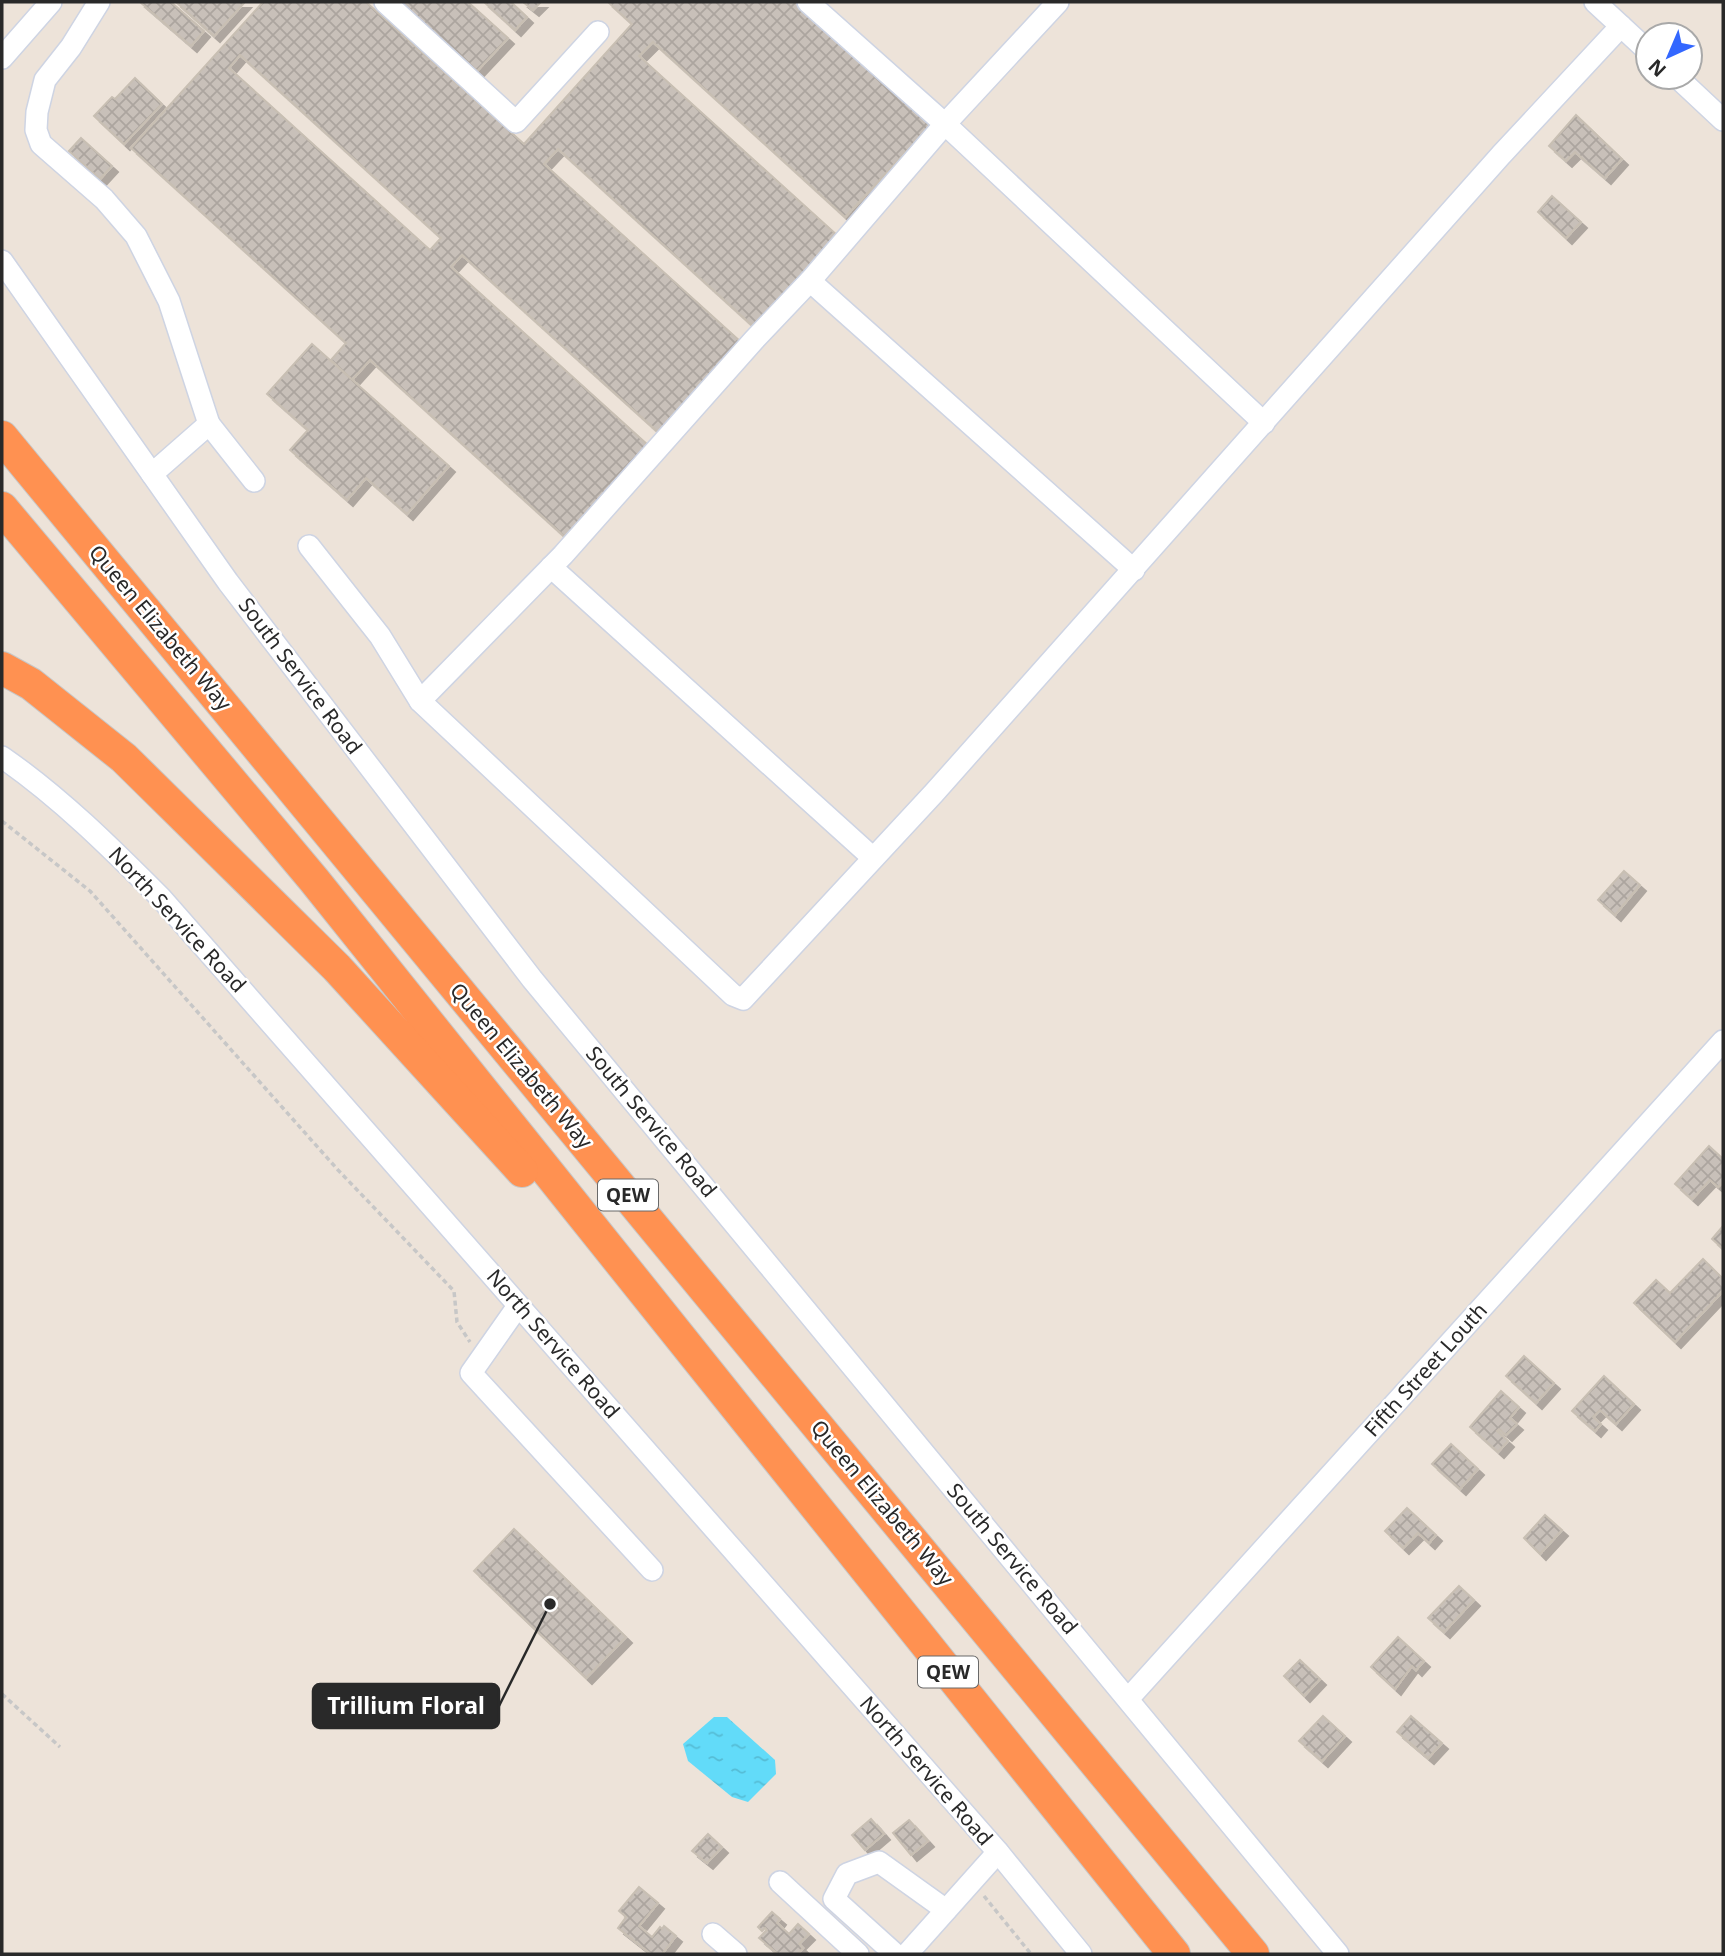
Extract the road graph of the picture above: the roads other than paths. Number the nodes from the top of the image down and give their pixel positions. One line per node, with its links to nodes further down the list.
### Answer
1 (51, 2): 10 (street)
2 (99, 2): 17 (street)
3 (385, 2): 8 (street)
4 (808, 2): 13 (street)
5 (1058, 2): 13 (street)
6 (1595, 2): 7 (street)
7 (1621, 26): 9 (street); 16 (street)
8 (598, 32)
9 (1634, 38)
10 (2, 58)
11 (1691, 91): 12 (street)
12 (1723, 120)
13 (945, 124): 15 (street); 16 (street)
14 (2, 261): 19 (street, South Service Road)
15 (810, 281): 23 (street); 24 (street)
16 (1264, 423): 24 (street)
17 (209, 424): 19 (street); 20 (street)
18 (2, 437): 44 (highway, Queen Elizabeth Way / QEW)
19 (152, 474): 33 (street, South Service Road)
20 (254, 481)
21 (2, 508): 31 (highway, Queen Elizabeth Way / QEW)
22 (309, 546): 26 (street)
23 (551, 567): 26 (street); 28 (street)
24 (1134, 570): 28 (street)
25 (2, 667): 31 (highway)
26 (420, 701): 28 (street)
27 (2, 757): 30 (street, North Service Road)
28 (873, 858)
29 (1723, 1041): 33 (street, Fifth Street Louth)
30 (519, 1306): 32 (street); 34 (street, North Service Road)
31 (722, 1390): 43 (highway, Queen Elizabeth Way / QEW)
32 (652, 1570)
33 (1128, 1699): 45 (street, South Service Road)
34 (998, 1852): 36 (street); 42 (street, North Service Road)
35 (780, 1882): 39 (street)
36 (946, 1910): 40 (street); 41 (street)
37 (713, 1934): 38 (street)
38 (736, 1954)
39 (858, 1954)
40 (895, 1954)
41 (907, 1954)
42 (1081, 1954)
43 (1174, 1954)
44 (1252, 1954)
45 (1338, 1954)

